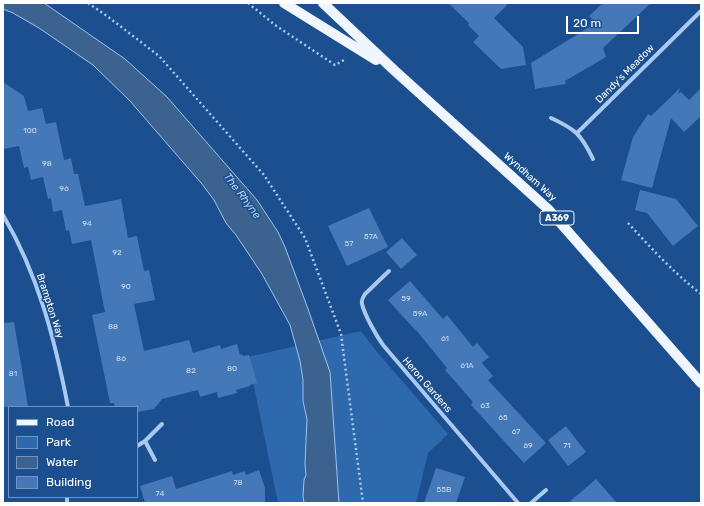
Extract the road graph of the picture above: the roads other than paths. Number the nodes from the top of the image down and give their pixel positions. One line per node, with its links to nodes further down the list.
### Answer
1 (284, 3): 4 (main road, Wyndham Way / A369)
2 (323, 3): 4 (main road, Wyndham Way / A369)
3 (701, 10): 6 (street, Dandy's Meadow)
4 (395, 72): 10 (main road, Wyndham Way / A369)
5 (551, 118): 6 (street)
6 (577, 133): 7 (street)
7 (593, 158)
8 (3, 215): 11 (street, Brampton Way)
9 (390, 271): 17 (street, Heron Gardens)
10 (701, 383)
11 (68, 406)
12 (162, 424): 13 (street)
13 (145, 441): 14 (street); 15 (street)
14 (138, 445)
15 (155, 460)
16 (546, 490): 18 (street)
17 (518, 503)
18 (531, 503)

